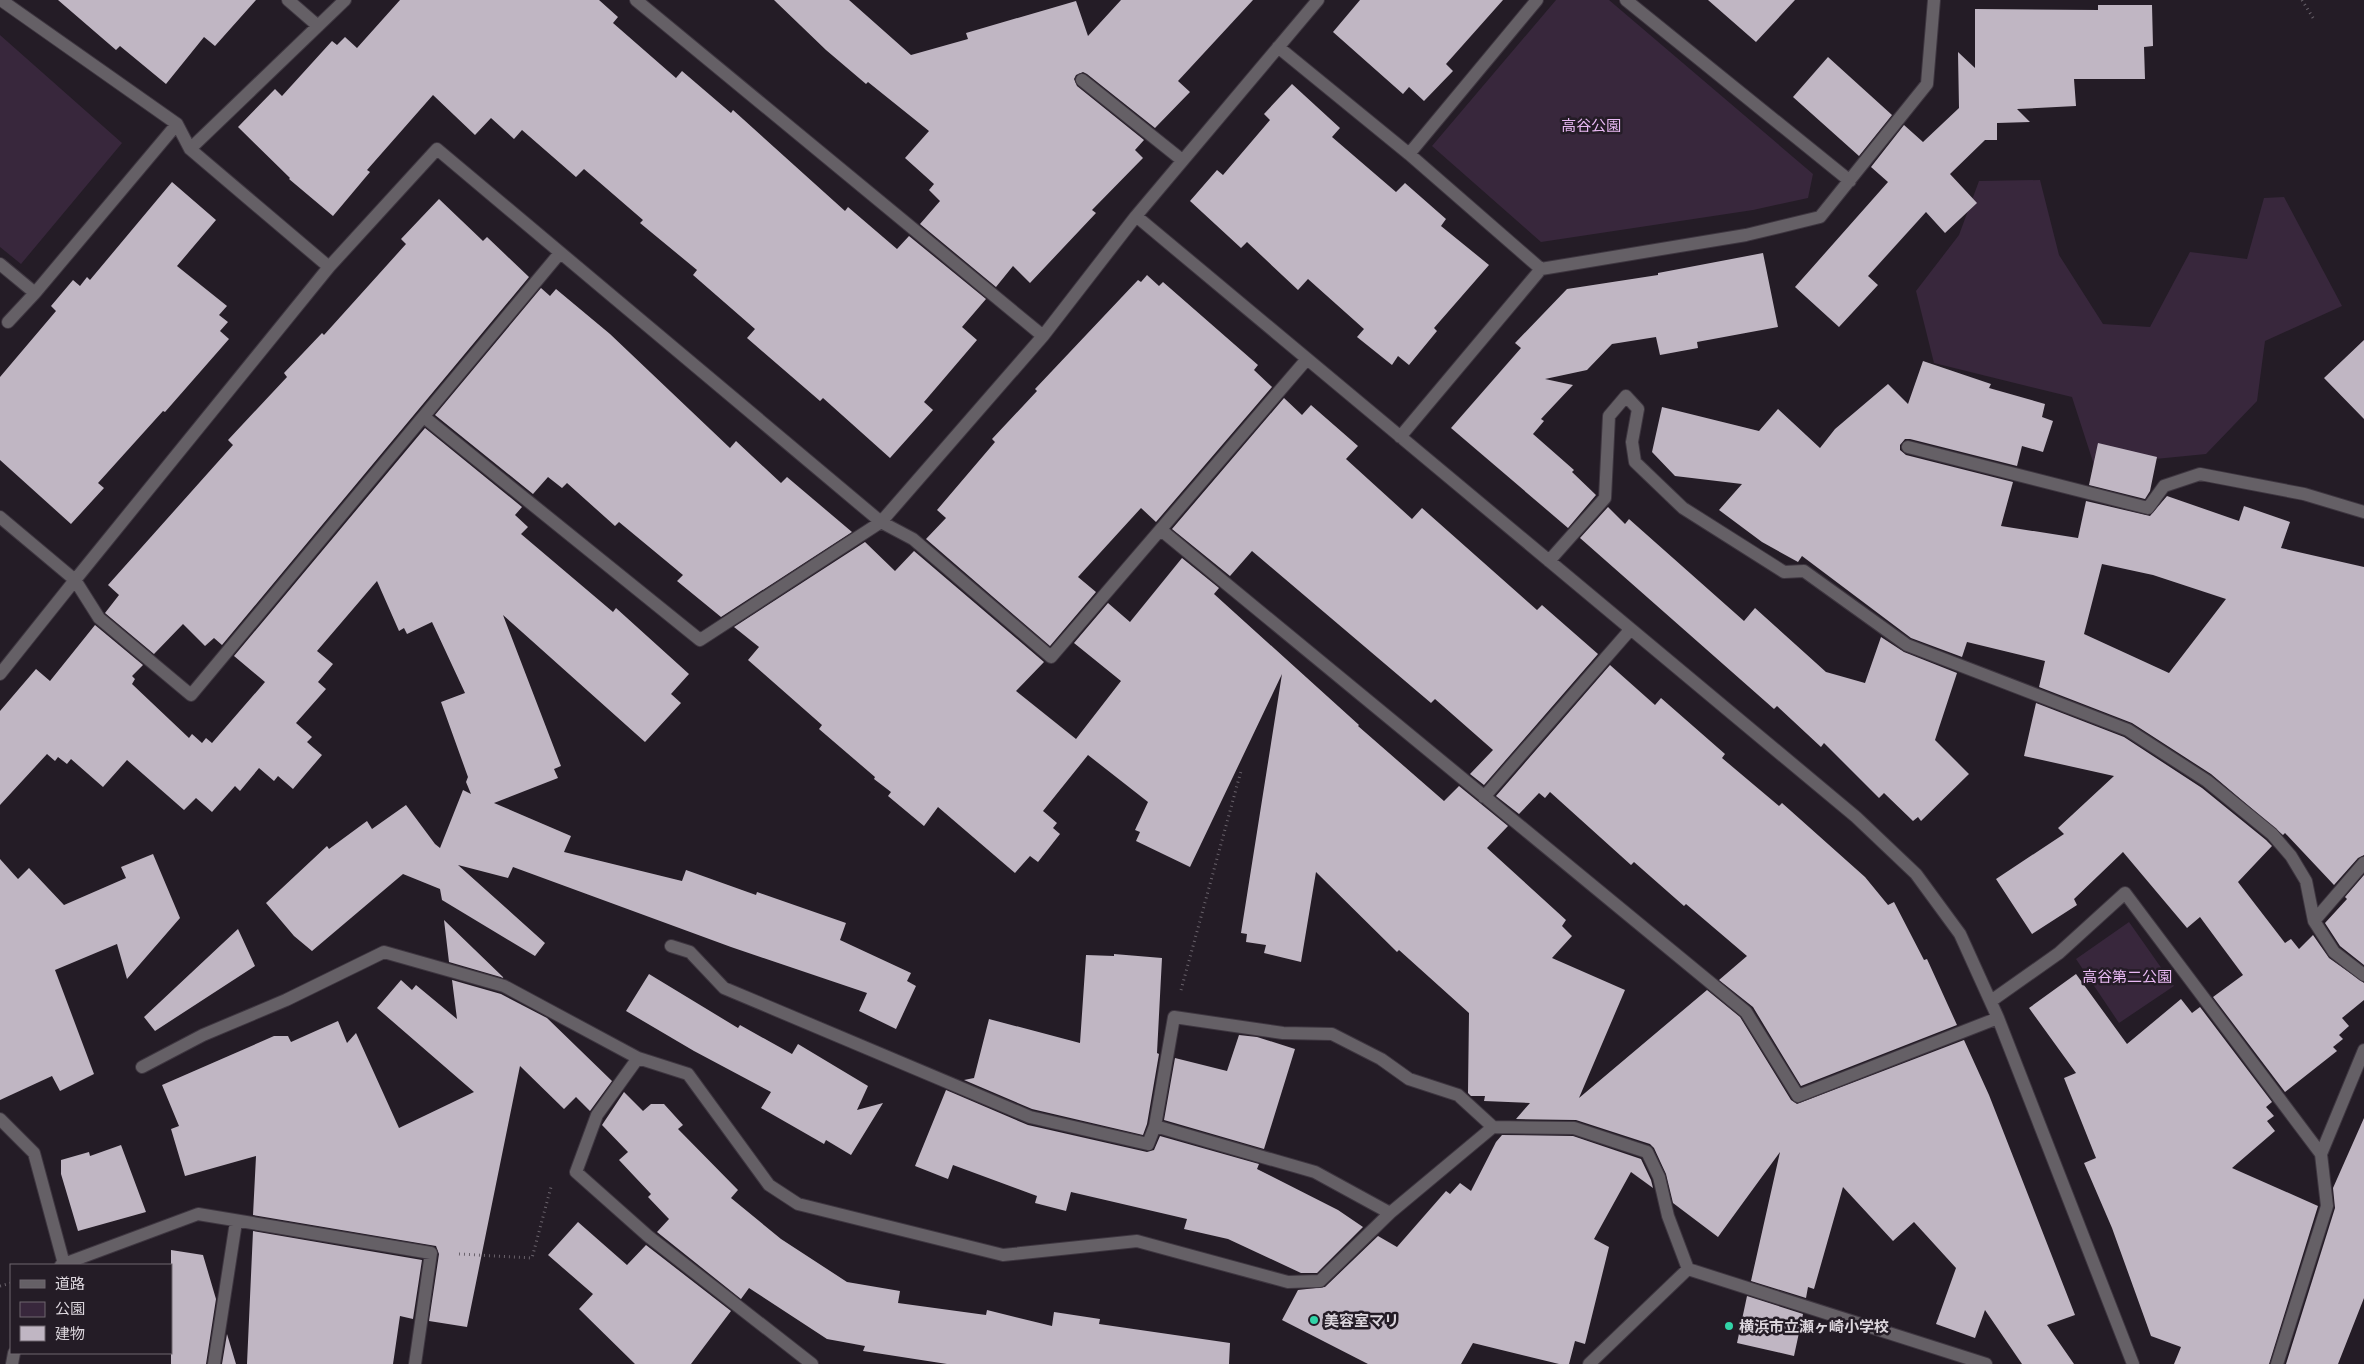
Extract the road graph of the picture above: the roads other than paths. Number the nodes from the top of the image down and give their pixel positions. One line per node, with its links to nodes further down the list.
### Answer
1 (1, 0): 12 (street)
2 (288, 0): 9 (street)
3 (345, 0): 9 (street)
4 (1318, 0): 10 (street)
5 (1537, 0): 14 (street)
6 (1626, 0): 16 (street)
7 (1934, 0): 16 (street)
8 (644, 3): 24 (street)
9 (318, 26): 13 (street)
10 (1278, 47): 14 (street); 15 (street)
11 (1082, 80): 15 (street)
12 (177, 124): 13 (street); 22 (street)
13 (190, 150): 20 (street)
14 (1409, 154): 21 (street)
15 (1182, 160): 17 (street)
16 (1850, 181): 21 (street)
17 (1136, 216): 24 (street); 25 (street)
18 (560, 253): 20 (street); 26 (street); 31 (street)
19 (0, 264): 22 (street)
20 (329, 267): 34 (street)
21 (1542, 268): 27 (street)
22 (34, 294): 23 (street)
23 (8, 322)
24 (1043, 336): 31 (street)
25 (1307, 359): 27 (street); 32 (street)
26 (424, 417): 31 (street); 34 (street)
27 (1400, 436): 33 (street)
28 (1908, 447): 29 (street)
29 (2364, 512)
30 (0, 517): 34 (street)
31 (881, 522): 32 (street)
32 (1161, 530): 37 (street)
33 (1550, 561): 35 (street); 39 (street)
34 (75, 580): 36 (street)
35 (1630, 630): 37 (street); 42 (street)
36 (0, 674)
37 (1484, 796): 43 (street)
38 (2364, 863): 39 (street)
39 (2314, 921): 41 (street)
40 (671, 946): 48 (street)
41 (2364, 975)
42 (1991, 1001): 43 (street); 50 (street)
43 (1998, 1018): 61 (street)
44 (2364, 1050): 50 (street)
45 (638, 1058): 46 (street); 51 (street); 58 (street)
46 (142, 1067)
47 (0, 1119): 53 (street)
48 (1155, 1126): 49 (street); 51 (street)
49 (1493, 1127): 51 (street); 55 (street)
50 (2321, 1154): 62 (street)
51 (1390, 1213)
52 (236, 1222): 54 (street); 56 (street); 57 (street)
53 (62, 1264)
54 (65, 1264)
55 (1688, 1269): 59 (street); 60 (street)
56 (214, 1364)
57 (415, 1364)
58 (812, 1364)
59 (1589, 1364)
60 (1986, 1364)
61 (2133, 1364)
62 (2277, 1364)

